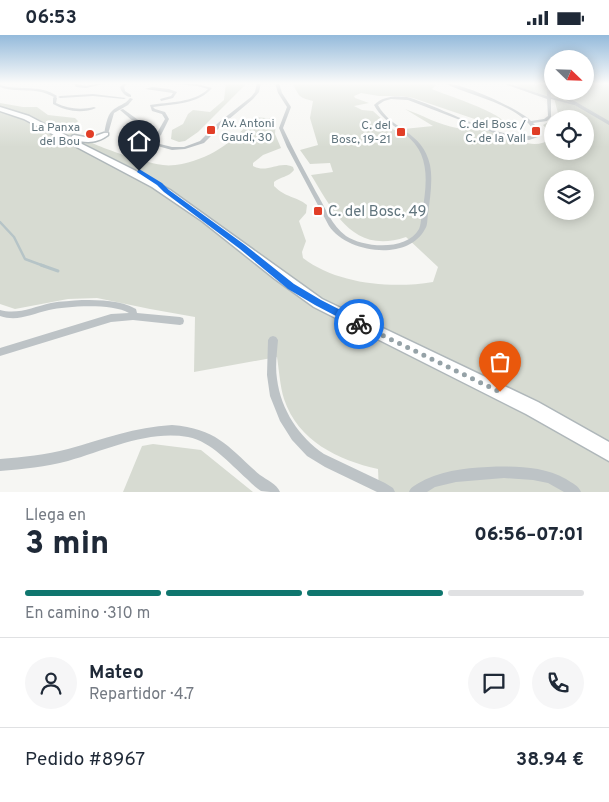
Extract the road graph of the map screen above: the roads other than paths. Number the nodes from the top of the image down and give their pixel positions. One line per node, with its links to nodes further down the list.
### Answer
1 (57, 104): 12 (street)
2 (125, 104): 14 (street)
3 (160, 104): 11 (street)
4 (244, 104): 17 (street)
5 (288, 104): 6 (street)
6 (376, 104)
7 (424, 104): 15 (street)
8 (501, 104): 15 (street)
9 (549, 104): 15 (street)
10 (574, 104): 16 (street)
11 (151, 106): 17 (street)
12 (94, 108)
13 (0, 109): 18 (main road)
14 (122, 109): 17 (street); 19 (street)
15 (531, 123)
16 (609, 123)
17 (149, 140)
18 (75, 141): 20 (main road); 20 (main road)
19 (106, 142): 20 (main road); 21 (main road)
20 (94, 145): 21 (main road); 22 (main road)
21 (111, 157): 22 (main road)
22 (166, 191): 28 (main road)
23 (0, 313): 24 (street)
24 (133, 316): 25 (street); 27 (street)
25 (180, 321)
26 (273, 340): 31 (street)
27 (0, 351)
28 (609, 452)
29 (0, 465): 30 (street)
30 (274, 492)
31 (389, 492)
32 (415, 492): 33 (street)
33 (575, 492)

